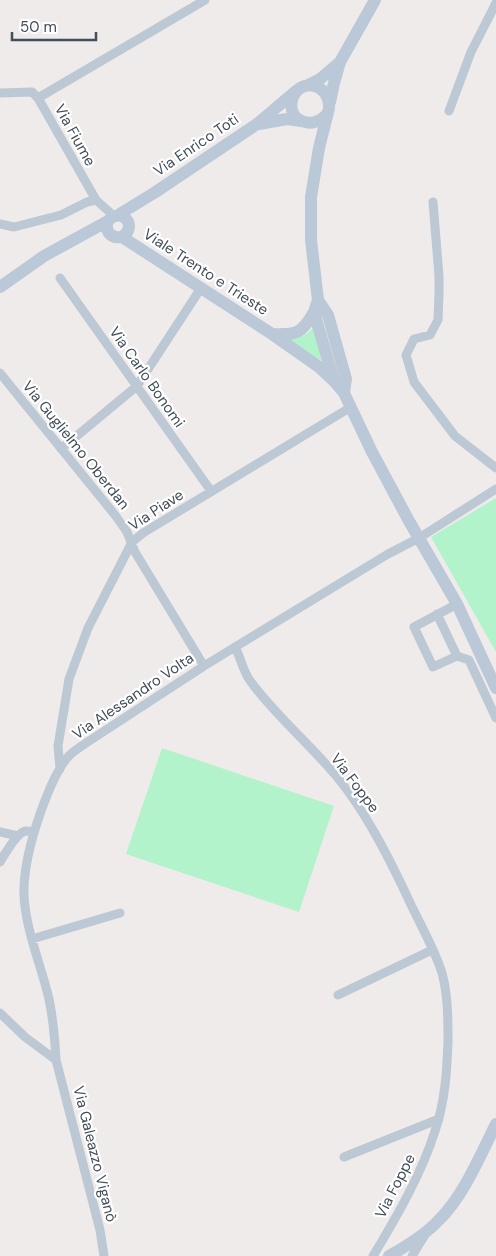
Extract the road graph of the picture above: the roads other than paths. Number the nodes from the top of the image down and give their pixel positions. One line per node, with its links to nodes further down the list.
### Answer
1 (205, 0): 7 (street)
2 (375, 0): 4 (main road)
3 (496, 3): 9 (street)
4 (340, 62): 5 (main road, Via Enrico Toti); 8 (main road)
5 (303, 88): 8 (main road); 10 (main road); 11 (main road, Via Enrico Toti)
6 (0, 93): 7 (street, Via Fiume)
7 (38, 98): 14 (street, Via Fiume)
8 (328, 108): 10 (main road); 12 (main road)
9 (449, 110)
10 (304, 122): 11 (main road, Via Enrico Toti); 12 (main road)
11 (257, 124): 13 (main road, Via Enrico Toti)
12 (319, 148): 23 (main road)
13 (154, 193): 16 (main road, Via Enrico Toti); 18 (main road, Via Enrico Toti)
14 (96, 200): 16 (street, Via Fiume); 17 (street)
15 (433, 202): 31 (street)
16 (113, 217): 18 (main road); 18 (main road); 19 (main road, Via Enrico Toti)
17 (0, 224)
18 (123, 232): 19 (main road); 22 (main road, Viale Trento e Trieste)
19 (75, 240): 21 (main road)
20 (60, 278): 27 (street, Via Carlo Bonomi)
21 (0, 287)
22 (201, 288): 24 (main road, Viale Trento e Trieste); 27 (street)
23 (316, 306): 24 (main road, Viale Trento e Trieste); 26 (main road, Viale Trento e Trieste); 28 (main road, Viale Trento e Trieste)
24 (272, 334): 26 (main road, Viale Trento e Trieste)
25 (0, 373): 30 (street, Via Guglielmo Oberdan)
26 (334, 382): 28 (main road, Viale Trento e Trieste)
27 (137, 386): 30 (street); 33 (street, Via Carlo Bonomi)
28 (344, 393): 29 (main road, Viale Trento e Trieste)
29 (351, 407): 33 (street, Via Piave); 34 (main road, Viale Trento e Trieste)
30 (61, 449): 35 (street, Via Guglielmo Oberdan)
31 (496, 468)
32 (496, 489): 34 (street, Via Alessandro Volta)
33 (211, 491): 35 (street, Via Piave)
34 (419, 538): 36 (main road, Viale Trento e Trieste); 38 (street, Via Alessandro Volta)
35 (132, 542): 40 (street, Via Guglielmo Oberdan); 43 (street, Via Piave)
36 (456, 604): 37 (street); 41 (main road, Viale Trento e Trieste)
37 (437, 614): 39 (street); 39 (street)
38 (235, 647): 40 (street, Via Alessandro Volta); 50 (street, Via Foppe)
39 (457, 656): 42 (street)
40 (204, 666): 43 (street, Via Alessandro Volta)
41 (496, 688)
42 (496, 718)
43 (60, 769): 45 (street, Via Alessandro Volta)
44 (0, 832): 46 (street)
45 (34, 832): 46 (street); 49 (street, Via Alessandro Volta)
46 (18, 836): 47 (street)
47 (0, 862)
48 (120, 913): 49 (street)
49 (32, 939): 53 (street, Via Alessandro Volta)
50 (432, 950): 51 (street); 54 (street, Via Foppe)
51 (338, 995)
52 (0, 1014): 53 (street)
53 (56, 1060): 58 (street, Via Galeazzo Viganò)
54 (439, 1119): 56 (street); 59 (street, Via Foppe)
55 (496, 1124): 57 (main road)
56 (344, 1157)
57 (428, 1231): 60 (main road); 61 (street)
58 (104, 1256)
59 (373, 1256)
60 (389, 1256)
61 (412, 1256)

